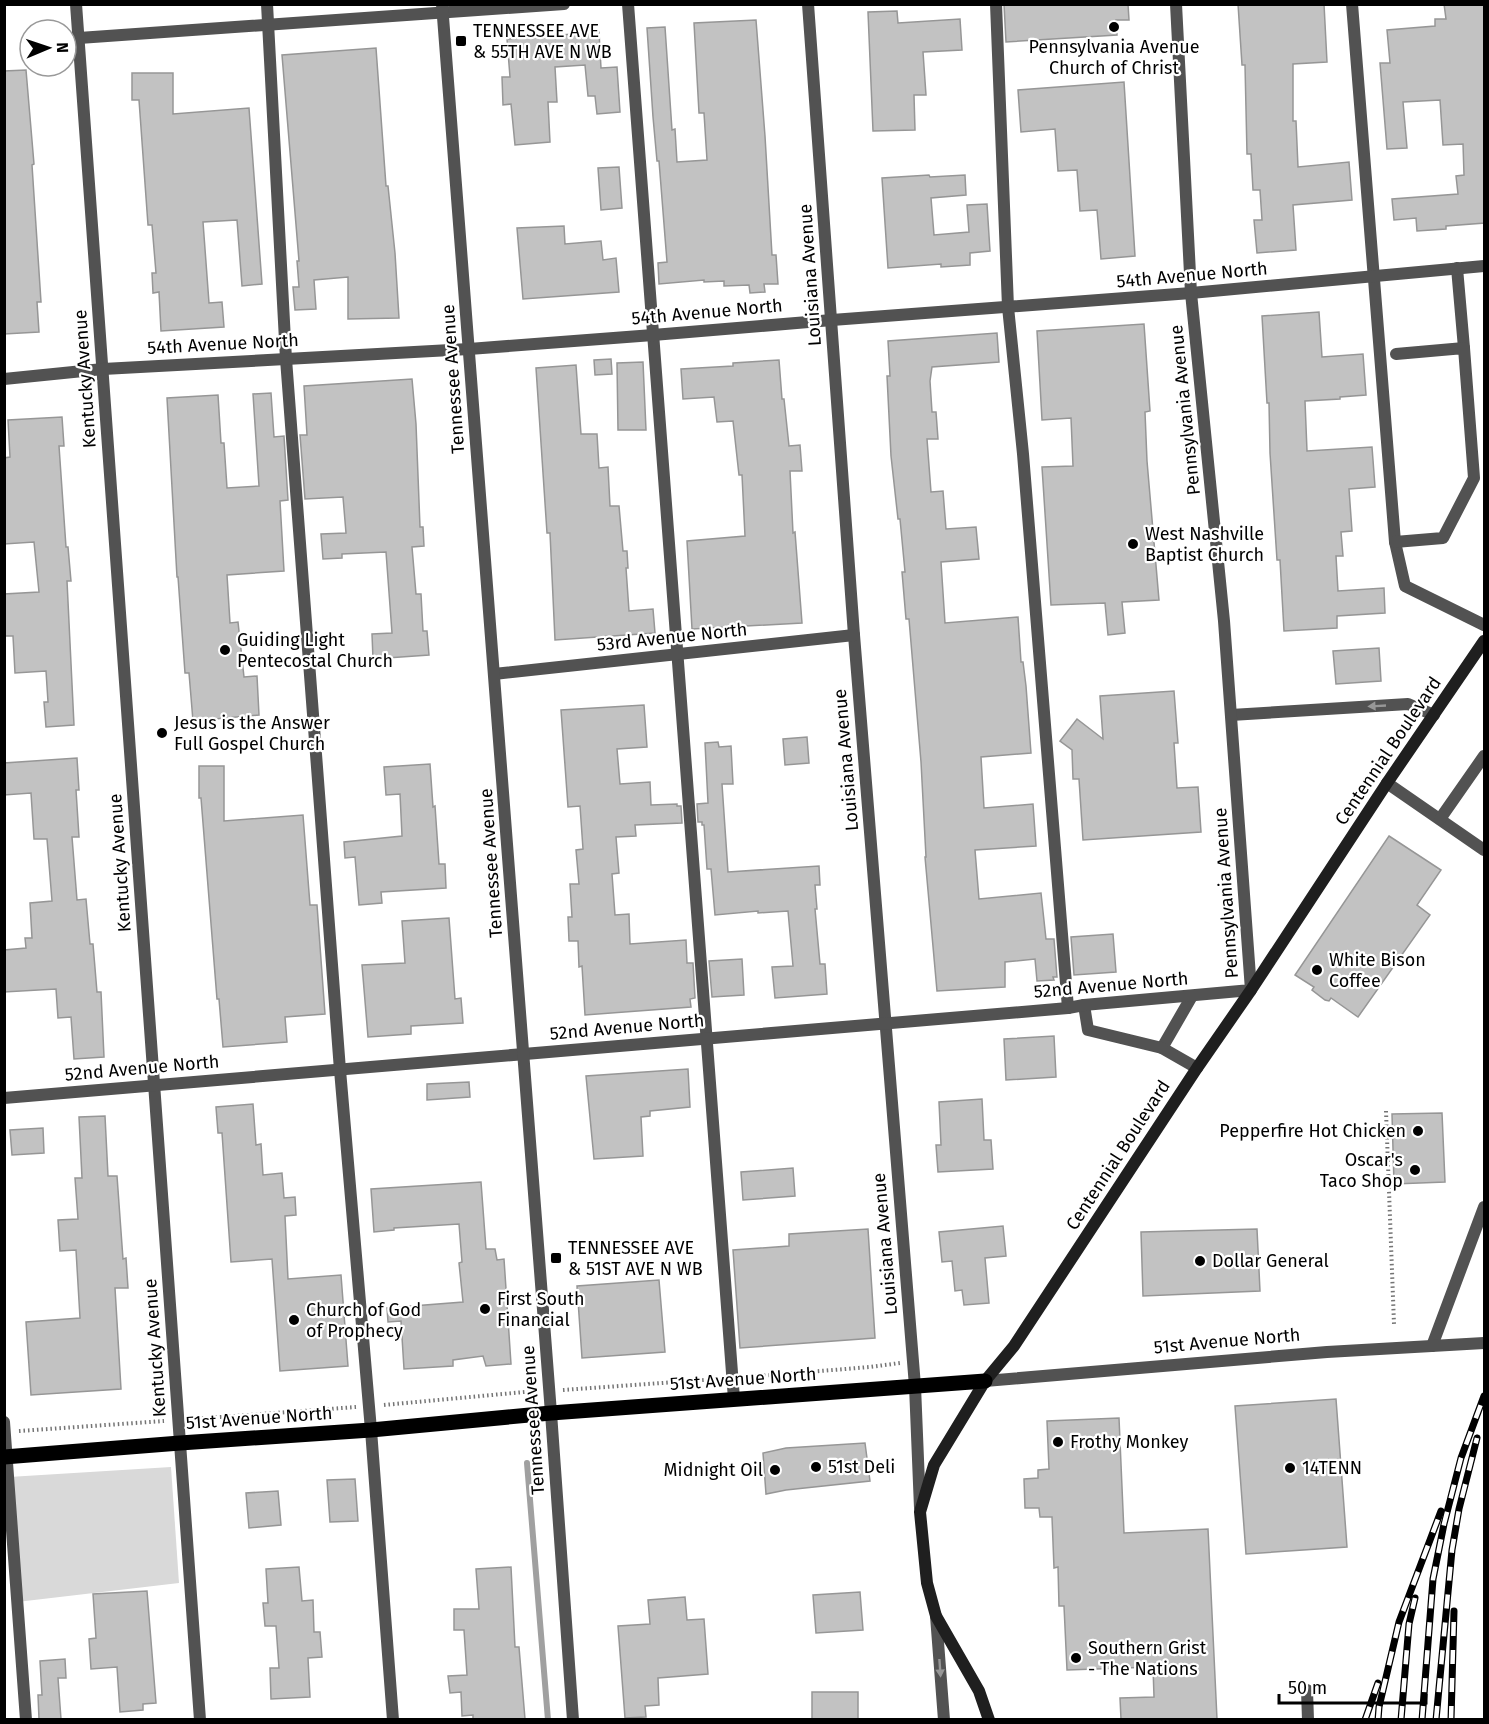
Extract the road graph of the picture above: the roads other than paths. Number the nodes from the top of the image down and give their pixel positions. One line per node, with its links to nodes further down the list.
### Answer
1 (76, 4): 11 (street, Kentucky Avenue)
2 (267, 4): 10 (street)
3 (564, 4): 9 (street)
4 (628, 4): 18 (street)
5 (808, 4): 17 (street, Louisiana Avenue)
6 (996, 4): 16 (street)
7 (1176, 4): 15 (street, Pennsylvania Avenue)
8 (1352, 4): 14 (street)
9 (443, 9): 10 (street); 20 (street, Tennessee Avenue)
10 (269, 25): 11 (street); 22 (street)
11 (79, 38): 23 (street, Kentucky Avenue)
12 (1485, 266): 13 (street, 54th Avenue North)
13 (1457, 268): 14 (street, 54th Avenue North); 19 (street)
14 (1373, 277): 15 (street, 54th Avenue North); 25 (street)
15 (1191, 293): 16 (street, 54th Avenue North); 31 (street, Pennsylvania Avenue)
16 (1008, 307): 17 (street, 54th Avenue North); 40 (street)
17 (831, 320): 18 (street, 54th Avenue North); 27 (street, Louisiana Avenue)
18 (653, 335): 20 (street, 54th Avenue North); 29 (street)
19 (1464, 348): 21 (street); 25 (street)
20 (469, 349): 22 (street, 54th Avenue North); 30 (street, Tennessee Avenue)
21 (1396, 354)
22 (285, 359): 23 (street, 54th Avenue North); 46 (street)
23 (103, 369): 24 (street, 54th Avenue North); 47 (street, Kentucky Avenue)
24 (4, 379)
25 (1395, 542): 26 (street)
26 (1485, 625)
27 (854, 635): 29 (street, 53rd Avenue North); 41 (street, Louisiana Avenue)
28 (1485, 641): 32 (main road, Centennial Boulevard)
29 (678, 655): 30 (street, 53rd Avenue North); 42 (street)
30 (494, 674): 44 (street, Tennessee Avenue)
31 (1231, 715): 32 (street, one-way to 31); 37 (street, Pennsylvania Avenue)
32 (1434, 715): 34 (main road, Centennial Boulevard)
33 (1485, 756): 35 (street)
34 (1387, 783): 35 (street); 37 (main road, Centennial Boulevard)
35 (1440, 819): 36 (street)
36 (1485, 850)
37 (1251, 990): 38 (street, 52nd Avenue North); 45 (main road, Centennial Boulevard)
38 (1192, 996): 39 (street, 52nd Avenue North); 43 (street)
39 (1084, 1005): 40 (street, 52nd Avenue North); 43 (street)
40 (1068, 1008): 41 (street, 52nd Avenue North)
41 (885, 1023): 42 (street, 52nd Avenue North); 53 (street, Louisiana Avenue)
42 (707, 1038): 44 (street, 52nd Avenue North); 54 (street)
43 (1162, 1048): 45 (street)
44 (523, 1054): 46 (street, 52nd Avenue North); 55 (street, Tennessee Avenue)
45 (1197, 1068): 52 (main road, Centennial Boulevard)
46 (340, 1070): 47 (street, 52nd Avenue North); 57 (street)
47 (154, 1086): 48 (street, 52nd Avenue North); 58 (street, Kentucky Avenue)
48 (4, 1098)
49 (1485, 1208): 51 (street)
50 (1485, 1343): 51 (street, 51st Avenue North)
51 (1432, 1346): 52 (street, 51st Avenue North)
52 (985, 1381): 53 (main road, 51st Avenue North); 60 (main road, Centennial Boulevard)
53 (915, 1386): 54 (main road, 51st Avenue North); 60 (street, Louisiana Avenue)
54 (734, 1399): 55 (main road, 51st Avenue North)
55 (551, 1413): 57 (main road, 51st Avenue North); 66 (street, Tennessee Avenue)
56 (5, 1427): 59 (street)
57 (372, 1430): 58 (main road, 51st Avenue North); 65 (street)
58 (180, 1443): 59 (main road, 51st Avenue North); 64 (street, Kentucky Avenue)
59 (6, 1457): 63 (street)
60 (920, 1512): 61 (main road, Centennial Boulevard)
61 (936, 1616): 67 (street, one-way to 67); 68 (main road, Centennial Boulevard)
62 (1307, 1690): 69 (street)
63 (26, 1719)
64 (200, 1719)
65 (393, 1719)
66 (573, 1719)
67 (944, 1719)
68 (989, 1719)
69 (1308, 1719)

